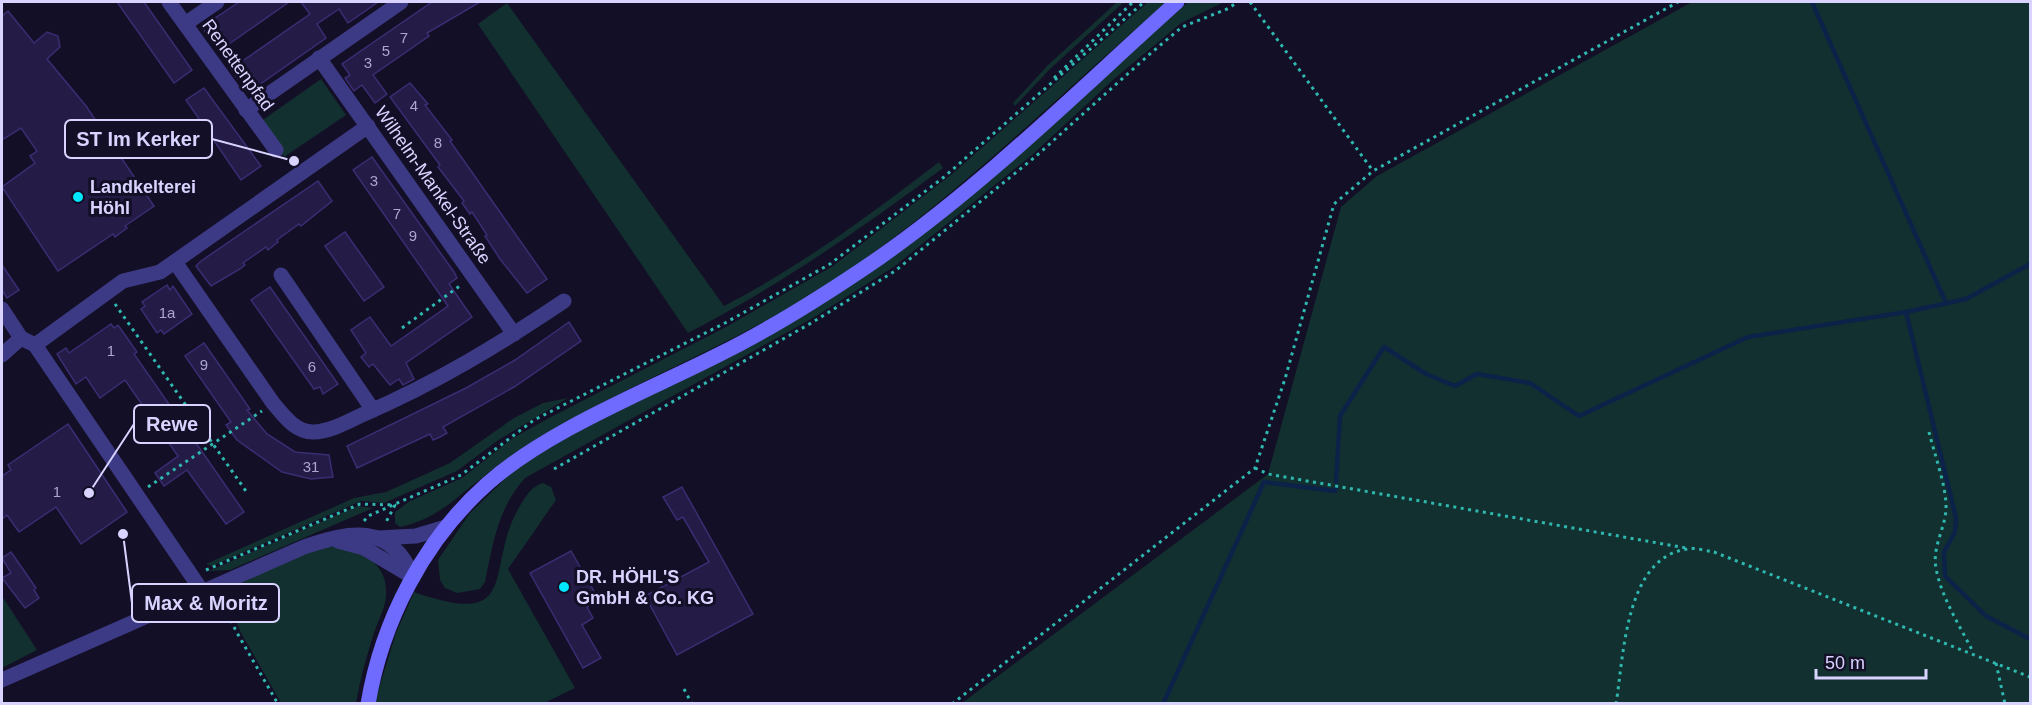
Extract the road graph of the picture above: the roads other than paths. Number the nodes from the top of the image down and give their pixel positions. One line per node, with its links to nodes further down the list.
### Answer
1 (170, 2): 5 (street, Renettenpfad)
2 (217, 2): 5 (street)
3 (400, 2): 6 (street)
4 (1177, 2): 18 (main road)
5 (185, 24): 7 (street, Renettenpfad)
6 (319, 58): 7 (street); 8 (street, Wilhelm-Mankel-Straße)
7 (246, 110): 9 (street, Renettenpfad)
8 (368, 126): 10 (street); 14 (street, Wilhelm-Mankel-Straße)
9 (276, 150)
10 (175, 262): 15 (street); 17 (street)
11 (281, 275): 17 (street)
12 (564, 301): 14 (street)
13 (2, 309): 15 (street)
14 (514, 334): 17 (street)
15 (28, 341): 16 (street); 22 (street)
16 (2, 355)
17 (373, 410)
18 (446, 527): 19 (street); 21 (main road)
19 (376, 538): 20 (street); 21 (street)
20 (322, 541): 21 (street); 22 (street)
21 (412, 577): 24 (main road)
22 (209, 588): 23 (street)
23 (2, 680)
24 (368, 704)

